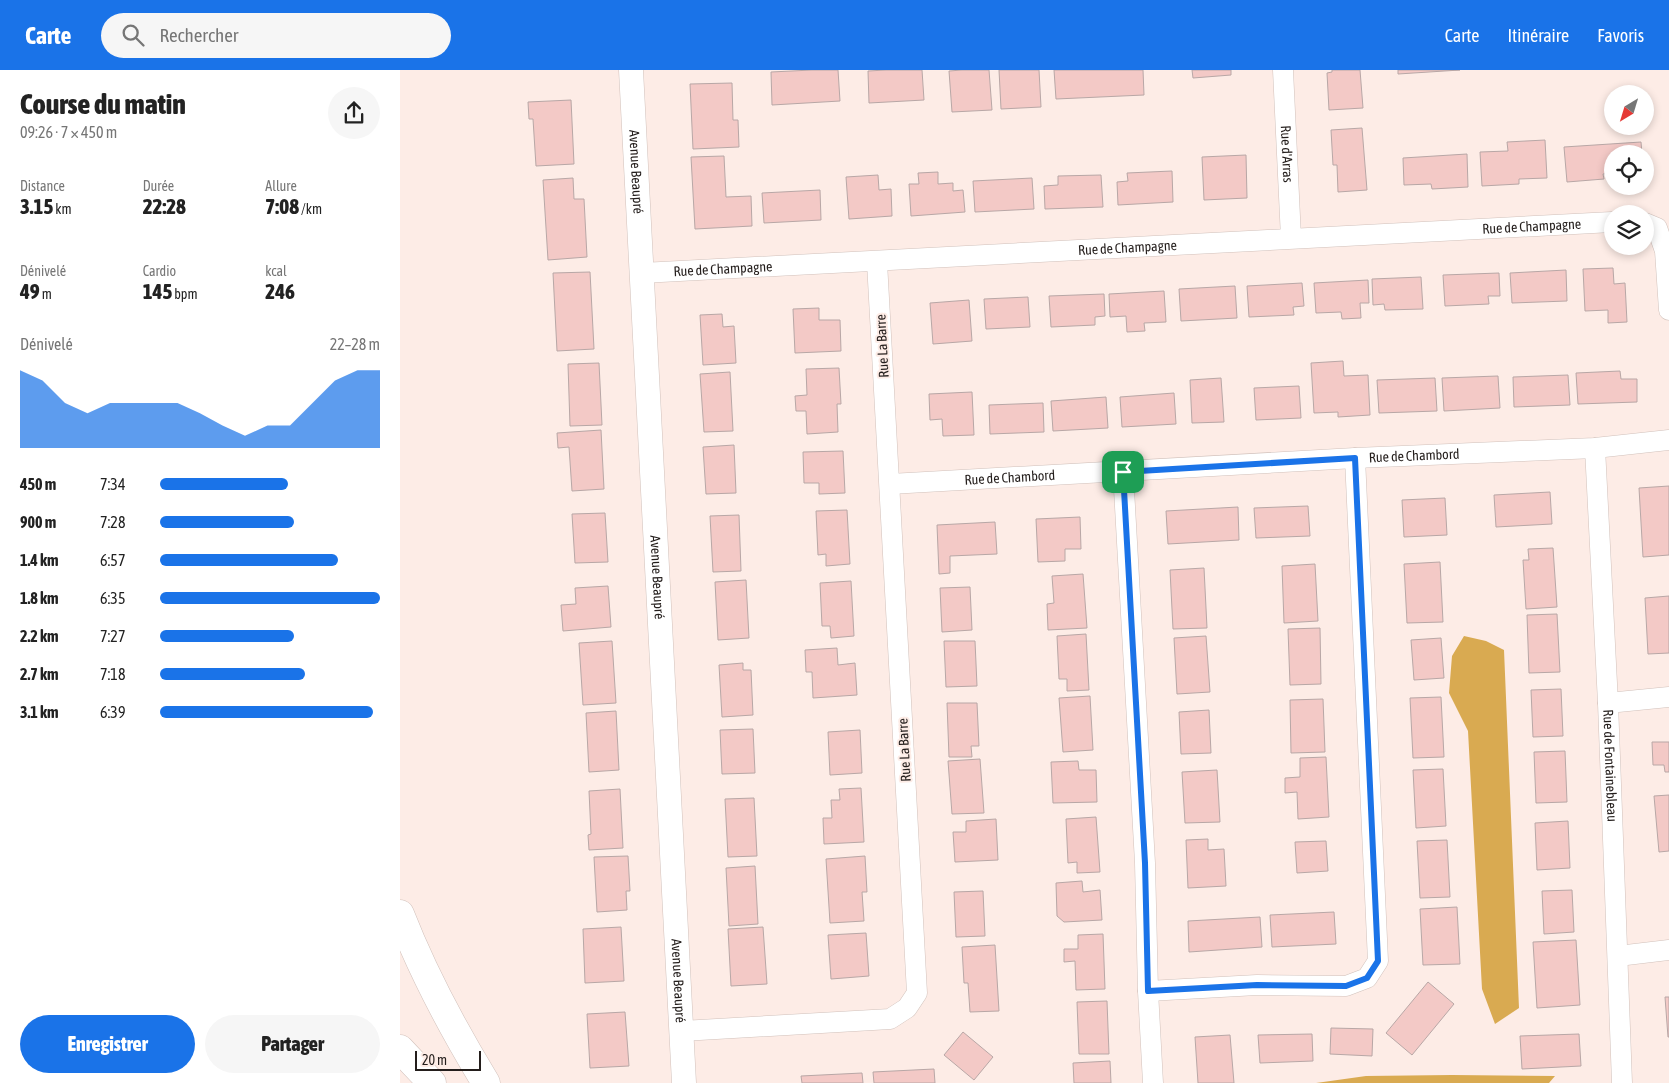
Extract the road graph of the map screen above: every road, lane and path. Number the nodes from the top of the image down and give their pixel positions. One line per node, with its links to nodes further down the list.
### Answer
1 (631, 70): 7 (street, Avenue Beaupré)
2 (1283, 70): 5 (street, Rue d'Arras)
3 (1604, 222): 5 (street, Rue de Champagne)
4 (1654, 227): 8 (street)
5 (1291, 238): 6 (street, Rue de Champagne)
6 (877, 262): 7 (street, Rue de Champagne); 13 (street, Rue La Barre)
7 (642, 273): 20 (street, Avenue Beaupré)
8 (1669, 310)
9 (1669, 440): 10 (street, Rue de Chambord)
10 (1596, 448): 11 (street, Rue de Chambord); 15 (street, Rue de Fontainebleau)
11 (1355, 458): 12 (street, Rue de Chambord); 19 (street)
12 (1123, 472): 13 (street, Rue de Chambord); 19 (street)
13 (890, 484): 20 (street, Rue La Barre)
14 (1669, 697): 15 (street)
15 (1608, 703): 18 (street, Rue de Fontainebleau)
16 (400, 914): 23 (highway)
17 (1669, 950): 18 (street)
18 (1618, 956): 26 (street, Rue de Fontainebleau)
19 (1148, 991): 25 (street)
20 (682, 1031): 24 (street, Avenue Beaupré)
21 (400, 1049): 22 (highway)
22 (432, 1083)
23 (486, 1083)
24 (684, 1083)
25 (1153, 1083)
26 (1622, 1083)

